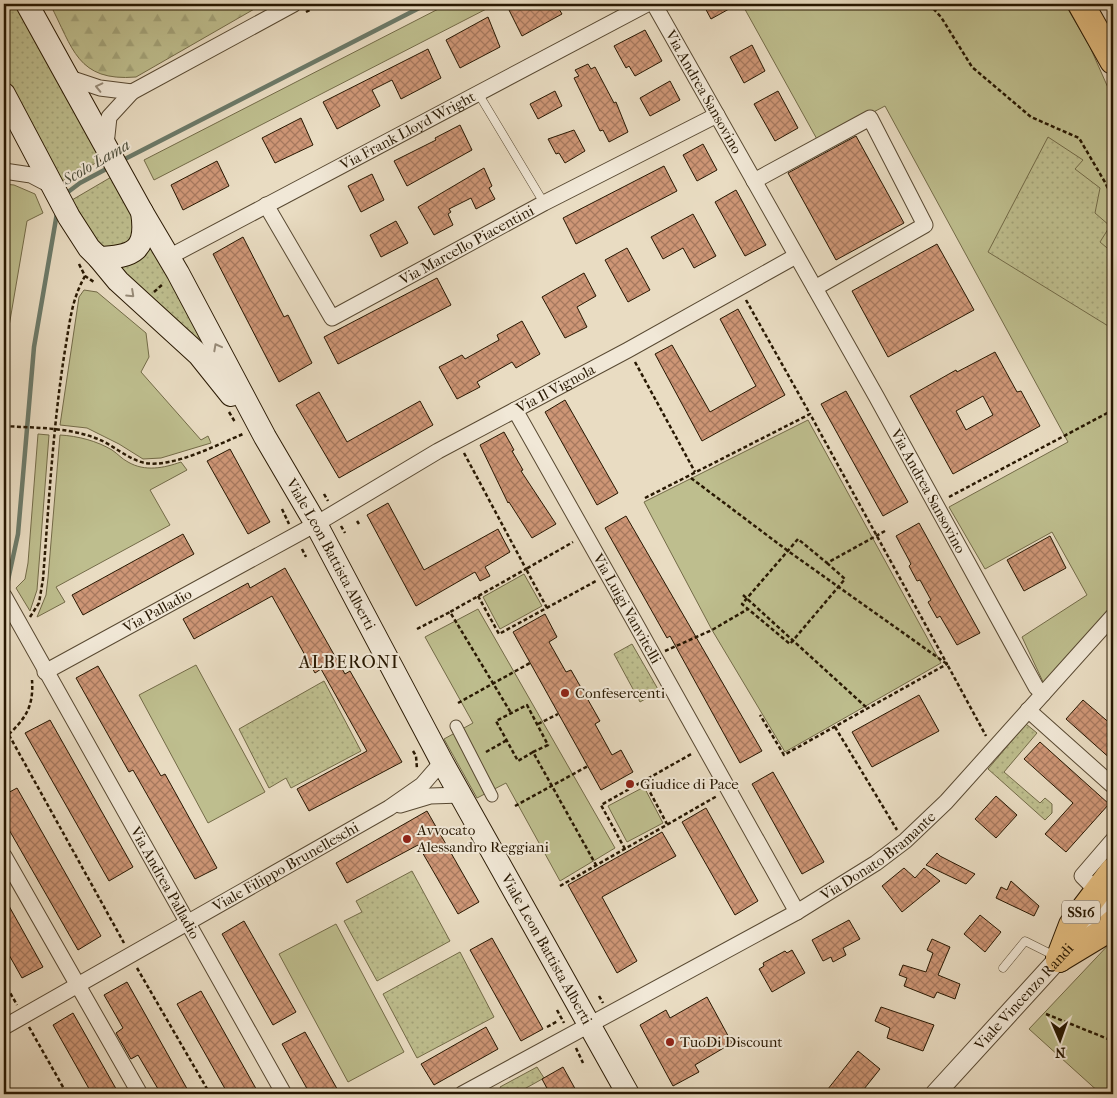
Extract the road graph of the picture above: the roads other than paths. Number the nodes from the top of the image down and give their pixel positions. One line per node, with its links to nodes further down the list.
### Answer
1 (27, 4): 9 (main road)
2 (294, 4): 10 (street)
3 (647, 4): 11 (street, Via Frank Lloyd Wright)
4 (654, 4): 13 (street, Via Andrea Sansovino)
5 (1081, 4): 8 (highway)
6 (1096, 4): 7 (highway)
7 (1113, 35)
8 (1113, 61)
9 (67, 77): 10 (street, one-way to 9); 14 (main road)
10 (132, 92): 14 (street)
11 (478, 93): 18 (lane); 19 (street, Via Frank Lloyd Wright)
12 (4, 94): 17 (main road)
13 (717, 115): 16 (street, Via Andrea Sansovino); 18 (street, Via Marcello Piacentini)
14 (106, 145): 20 (main road, Viale Leon Battista Alberti)
15 (4, 171): 17 (street)
16 (754, 180): 21 (street, Via Andrea Sansovino); 24 (street)
17 (53, 186): 23 (main road, Viale Leon Battista Alberti)
18 (544, 202): 19 (street, Via Marcello Piacentini)
19 (266, 205): 22 (street, Via Frank Lloyd Wright)
20 (142, 212): 22 (main road, Viale Leon Battista Alberti); 23 (main road)
21 (796, 256): 24 (street, Via Andrea Sansovino); 25 (street, Via Il Vignola)
22 (169, 257): 26 (main road, Viale Leon Battista Alberti, one-way to 22)
23 (99, 258): 26 (main road, Viale Leon Battista Alberti, one-way to 26)
24 (814, 288): 31 (street, Via Andrea Sansovino)
25 (515, 410): 27 (street, Via Il Vignola); 43 (street, Via Luigi Vanvitelli)
26 (265, 436): 27 (main road, Viale Leon Battista Alberti)
27 (316, 524): 30 (street, Via Palladio); 34 (main road, Viale Leon Battista Alberti)
28 (4, 596): 30 (street)
29 (1113, 616): 31 (street, Via Donato Bramante)
30 (42, 667): 44 (street, Via Andrea Palladio)
31 (1043, 694): 32 (street, Via Donato Bramante)
32 (1028, 710): 35 (street); 43 (street, Via Donato Bramante)
33 (456, 726): 37 (street)
34 (442, 762): 36 (main road, Viale Leon Battista Alberti); 38 (street, Viale Filippo Brunelleschi)
35 (1113, 786)
36 (462, 795): 38 (street, Viale Filippo Brunelleschi); 49 (main road, Viale Leon Battista Alberti)
37 (492, 796)
38 (389, 808): 44 (street, Viale Filippo Brunelleschi)
39 (1113, 840): 42 (street)
40 (4, 856): 48 (street)
41 (1113, 871): 42 (highway, SS16)
42 (1105, 894): 46 (highway, SS16)
43 (797, 912): 49 (street, Via Donato Bramante)
44 (188, 922): 48 (street, Viale Filippo Brunelleschi); 52 (street, Via Andrea Palladio)
45 (1113, 923): 46 (highway, SS16)
46 (1059, 959): 47 (lane); 55 (street, Viale Vincenzo Randi)
47 (1003, 968)
48 (78, 985): 50 (street, Viale Filippo Brunelleschi); 51 (street)
49 (588, 1025): 53 (street, Via Donato Bramante); 54 (main road, Viale Leon Battista Alberti)
50 (4, 1027)
51 (140, 1094)
52 (284, 1094)
53 (462, 1094)
54 (628, 1094)
55 (935, 1094)

